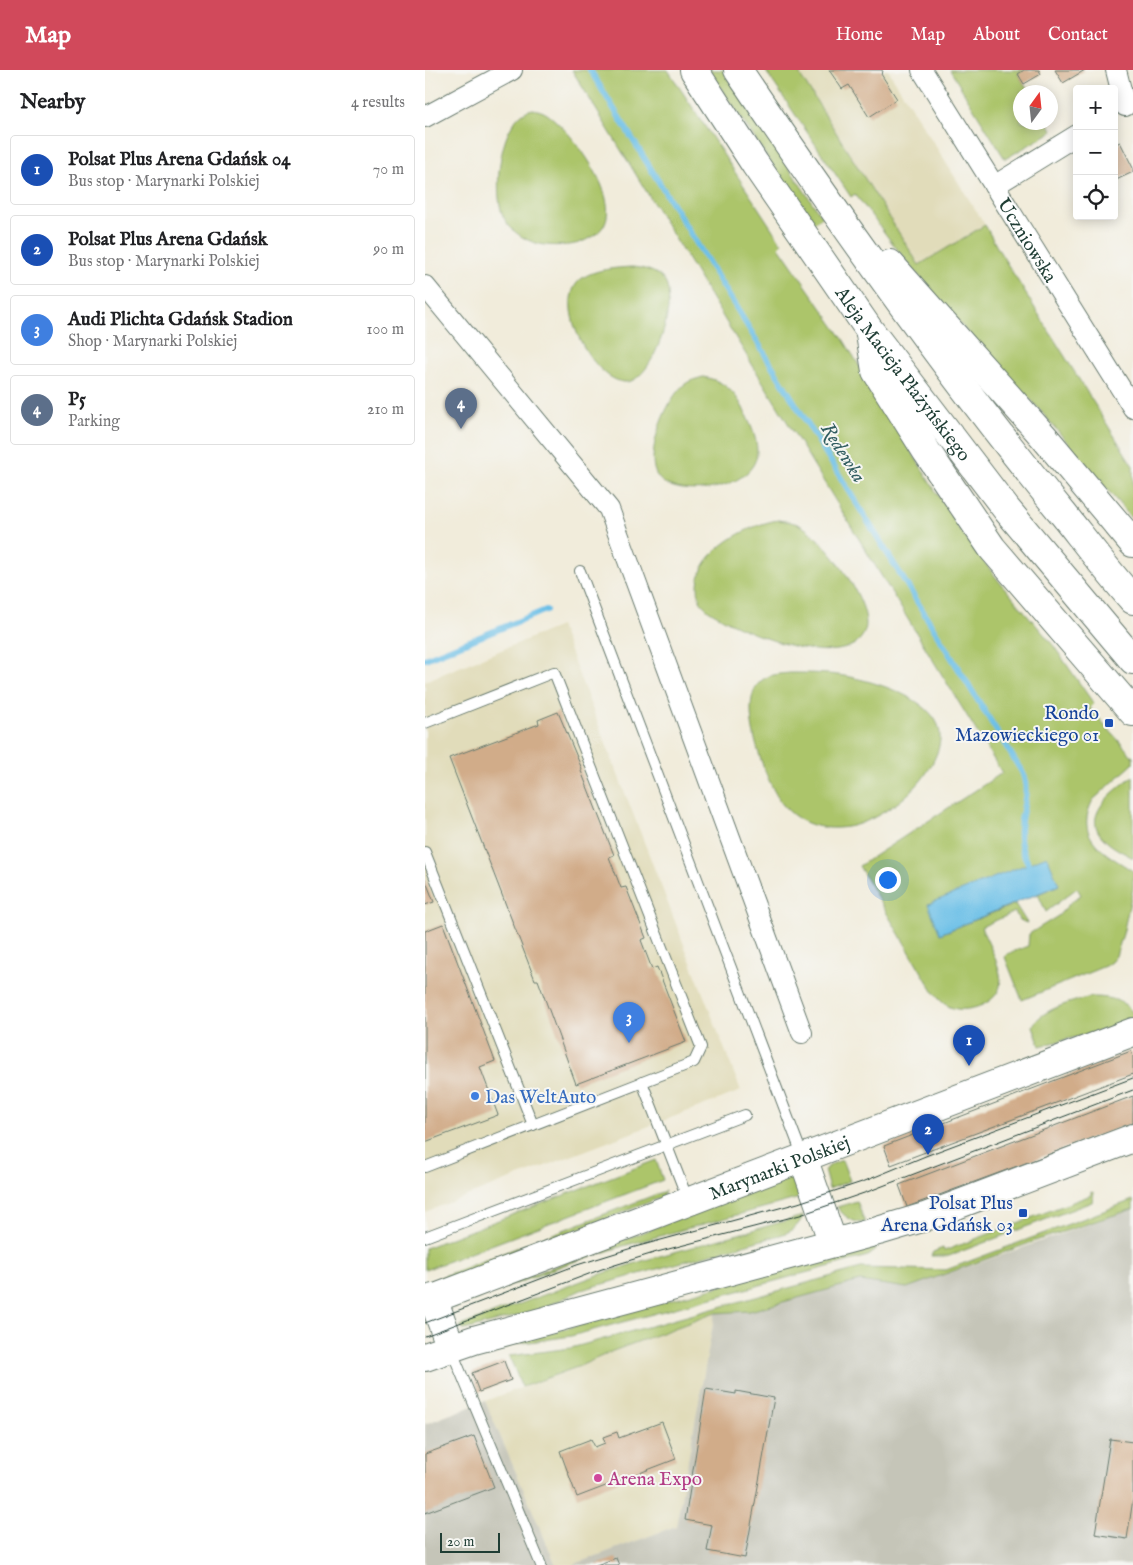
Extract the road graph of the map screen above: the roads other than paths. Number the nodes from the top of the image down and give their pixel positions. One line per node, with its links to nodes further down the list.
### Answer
1 (512, 70): 7 (street)
2 (694, 70): 12 (main road, Aleja Macieja Płażyńskiego)
3 (738, 70): 9 (main road, Aleja Macieja Płażyńskiego)
4 (922, 70): 10 (street, Uczniowska)
5 (1116, 70): 6 (street)
6 (1124, 108)
7 (425, 117)
8 (1073, 137): 10 (street)
9 (808, 174): 14 (main road); 16 (main road, Aleja Macieja Płażyńskiego)
10 (994, 186): 13 (street, Uczniowska)
11 (425, 286): 22 (street)
12 (868, 328): 17 (main road, Aleja Macieja Płażyńskiego); 18 (main road)
13 (1133, 408)
14 (1133, 543)
15 (581, 571): 28 (lane)
16 (1133, 600)
17 (1133, 660)
18 (1133, 712)
19 (425, 723): 23 (lane)
20 (425, 852): 25 (lane)
21 (1133, 1032): 28 (main road, Marynarki Polskiej)
22 (802, 1033)
23 (643, 1082): 25 (lane); 27 (lane)
24 (745, 1115): 27 (lane)
25 (533, 1125): 29 (lane)
26 (1133, 1138): 32 (main road)
27 (667, 1145): 30 (lane); 31 (lane)
28 (803, 1158): 30 (main road, Marynarki Polskiej); 32 (main road)
29 (425, 1167)
30 (689, 1201): 33 (main road, Marynarki Polskiej)
31 (425, 1237)
32 (833, 1243): 34 (main road)
33 (429, 1300): 34 (main road)
34 (451, 1348): 35 (main road); 36 (lane)
35 (425, 1358)
36 (541, 1565)

